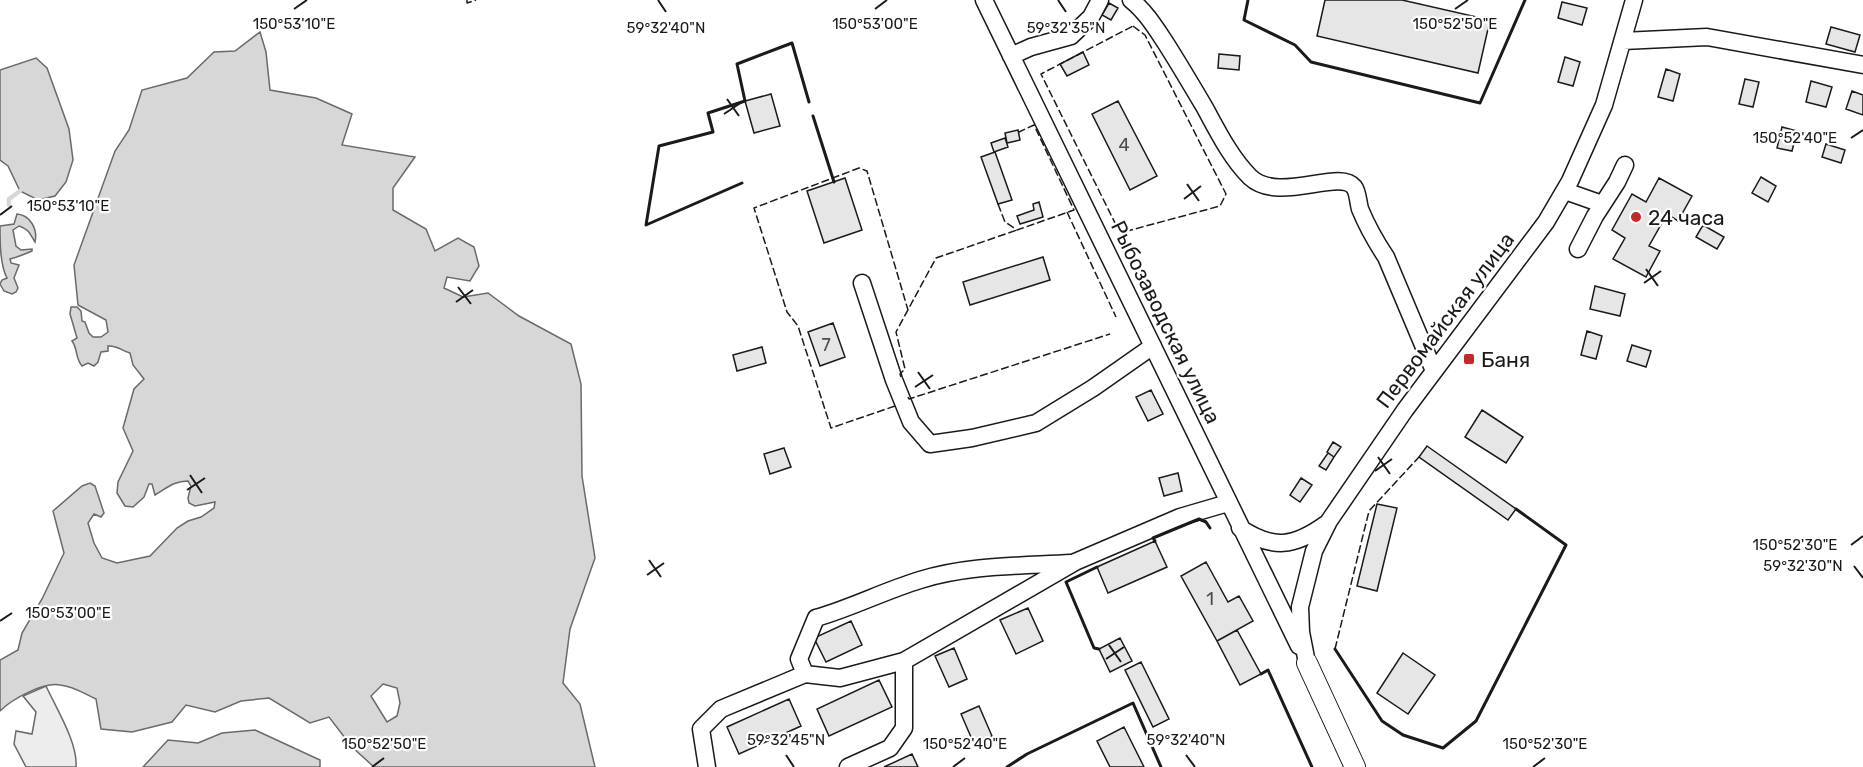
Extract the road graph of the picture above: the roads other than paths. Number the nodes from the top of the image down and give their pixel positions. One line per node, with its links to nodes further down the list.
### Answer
1 (984, 0): 6 (street, Рыбозаводская улица)
2 (1100, 0): 6 (street)
3 (1131, 0): 14 (street)
4 (1634, 0): 5 (street, Первомайская улица)
5 (1623, 41): 7 (street); 9 (street, Первомайская улица)
6 (1011, 56): 13 (street, Рыбозаводская улица)
7 (1863, 65)
8 (1625, 165): 10 (street)
9 (1564, 191): 10 (street); 14 (street, Первомайская улица)
10 (1602, 204): 11 (street)
11 (1578, 249)
12 (862, 283): 13 (street)
13 (1153, 346): 15 (street, Рыбозаводская улица)
14 (1434, 371): 16 (street, Первомайская улица)
15 (1228, 503): 17 (street, Рыбозаводская улица); 18 (street)
16 (1329, 521): 17 (street); 20 (street, Первомайская улица)
17 (1240, 527): 20 (street, Рыбозаводская улица)
18 (1075, 562): 19 (street); 21 (street)
19 (904, 661): 21 (street); 23 (street)
20 (1307, 663): 24 (main road)
21 (805, 674): 22 (street)
22 (707, 767)
23 (848, 767)
24 (1355, 767)

